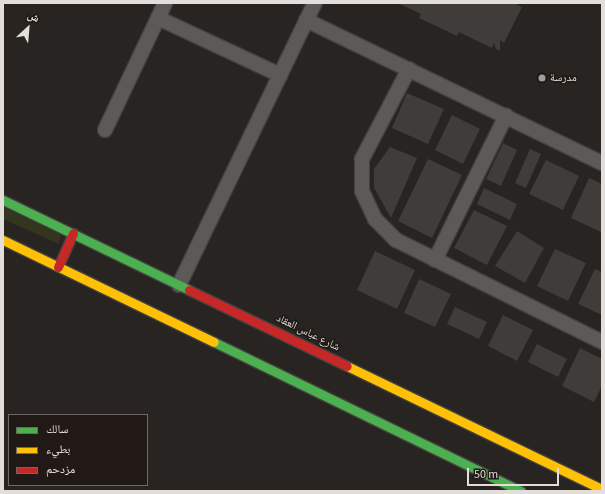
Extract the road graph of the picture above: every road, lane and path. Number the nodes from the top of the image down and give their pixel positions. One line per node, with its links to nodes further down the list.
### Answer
1 (165, 3): 3 (street)
2 (315, 3): 4 (street)
3 (158, 18): 6 (street); 8 (street)
4 (306, 20): 5 (street); 6 (street)
5 (408, 69): 7 (street); 13 (street)
6 (280, 75): 15 (street)
7 (506, 116): 9 (street); 13 (street)
8 (105, 130)
9 (602, 163)
10 (3, 200): 11 (street, شارع عباس العقاد)
11 (73, 233): 14 (street); 15 (street, شارع عباس العقاد)
12 (3, 240): 14 (street)
13 (435, 260): 16 (street)
14 (58, 267): 18 (street)
15 (179, 285): 17 (street, شارع عباس العقاد)
16 (602, 342)
17 (602, 489)
18 (521, 491)

